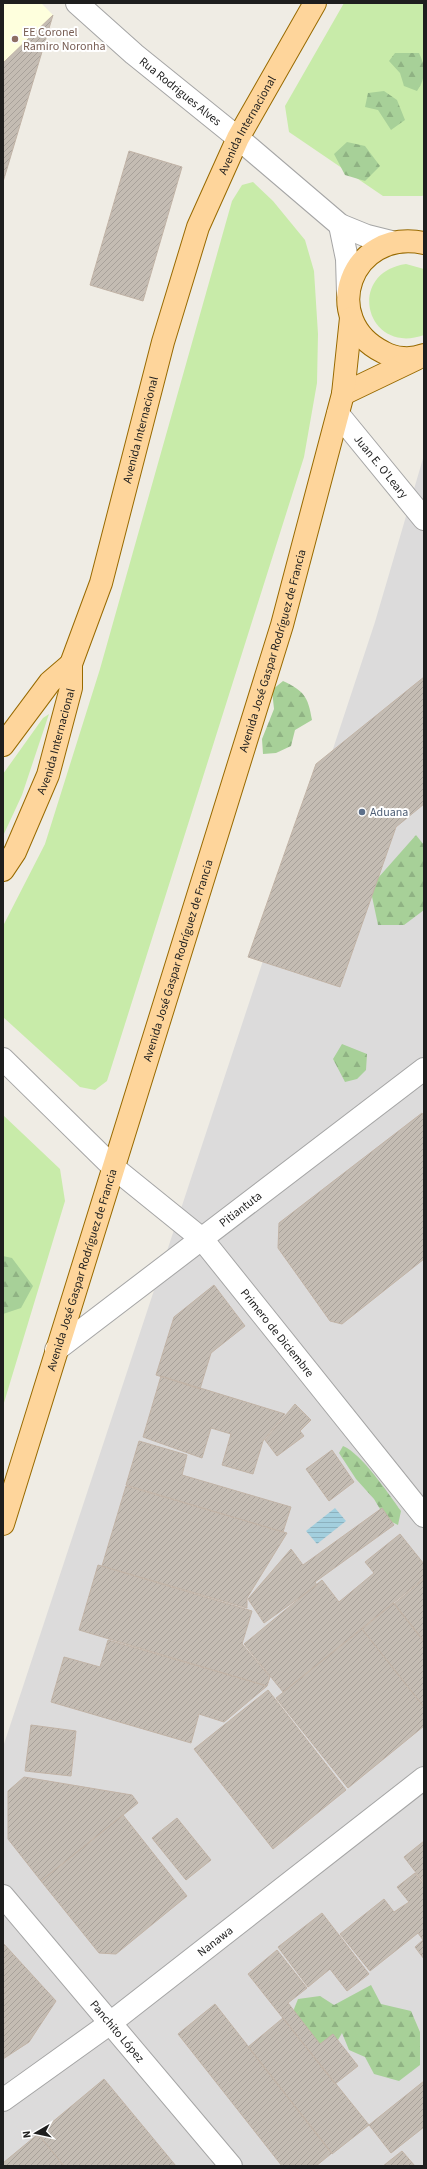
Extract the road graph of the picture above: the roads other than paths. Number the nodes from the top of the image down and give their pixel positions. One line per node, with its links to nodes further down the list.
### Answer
1 (77, 3): 3 (street, Rua Rodrigues Alves)
2 (315, 3): 3 (main road, Avenida Internacional)
3 (238, 138): 4 (street, Rua Rodrigues Alves); 11 (main road, Avenida Internacional)
4 (340, 225): 5 (street, Rua Rodrigues Alves); 6 (street)
5 (412, 240): 6 (main road)
6 (348, 293): 7 (main road)
7 (351, 318): 8 (main road); 9 (main road, Avenida José Gaspar Rodríguez de Francia)
8 (423, 356): 9 (main road)
9 (341, 404): 10 (street, Juan E. O'Leary); 16 (main road, Avenida José Gaspar Rodríguez de Francia)
10 (424, 519)
11 (71, 664): 12 (main road); 13 (main road, Avenida Internacional)
12 (3, 746)
13 (3, 870)
14 (3, 1058): 16 (street, Primero de Diciembre)
15 (424, 1069): 17 (street, Pitiantuta)
16 (113, 1167): 17 (street, Primero de Diciembre); 18 (main road, Avenida José Gaspar Rodríguez de Francia)
17 (202, 1239): 18 (street, Pitiantuta); 19 (street, Primero de Diciembre)
18 (56, 1350): 20 (main road, Avenida José Gaspar Rodríguez de Francia)
19 (424, 1516)
20 (3, 1524)
21 (424, 1778): 23 (street, Nanawa)
22 (3, 1896): 23 (street, Panchito López)
23 (109, 2024): 24 (street, Nanawa); 25 (street, Panchito López)
24 (3, 2100)
25 (231, 2166)

